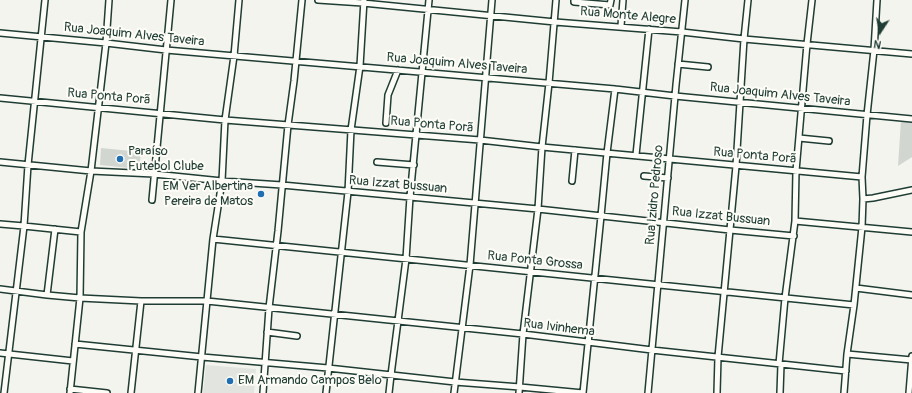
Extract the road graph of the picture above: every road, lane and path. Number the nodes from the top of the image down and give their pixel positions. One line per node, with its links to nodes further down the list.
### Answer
1 (45, 0): 26 (street)
2 (110, 0): 28 (street)
3 (171, 0): 30 (street)
4 (239, 0): 33 (street)
5 (302, 0): 34 (street)
6 (318, 0): 18 (street, Rua Monte Alegre)
7 (429, 0): 19 (street)
8 (492, 0): 20 (street)
9 (556, 0): 21 (street)
10 (574, 0): 11 (street)
11 (611, 0)
12 (620, 0): 13 (street)
13 (623, 0): 22 (street)
14 (685, 0): 24 (street, Rua Izidro Pedroso)
15 (748, 0): 27 (street)
16 (812, 0): 29 (street)
17 (877, 0): 31 (street)
18 (363, 2): 19 (street, Rua Monte Alegre); 36 (street)
19 (428, 10): 20 (street, Rua Monte Alegre); 39 (street)
20 (491, 15): 21 (street, Rua Monte Alegre); 40 (street)
21 (555, 22): 22 (street, Rua Monte Alegre); 41 (street)
22 (621, 26): 23 (street, Rua Monte Alegre)
23 (650, 29): 24 (street, Rua Monte Alegre); 43 (street)
24 (682, 32): 27 (street, Rua Monte Alegre); 35 (street, Rua Izidro Pedroso)
25 (0, 33): 26 (street, Rua Joaquim Alves Taveira)
26 (42, 37): 28 (street, Rua Joaquim Alves Taveira); 46 (street)
27 (744, 38): 29 (street, Rua Monte Alegre); 47 (street)
28 (106, 43): 30 (street, Rua Joaquim Alves Taveira); 48 (street)
29 (807, 44): 31 (street, Rua Monte Alegre); 49 (street)
30 (166, 50): 33 (street, Rua Joaquim Alves Taveira); 50 (street)
31 (874, 50): 32 (street, Rua Monte Alegre); 51 (street)
32 (912, 54)
33 (234, 56): 34 (street, Rua Joaquim Alves Taveira); 53 (street)
34 (296, 61): 36 (street, Rua Joaquim Alves Taveira); 55 (street)
35 (678, 64): 37 (street); 44 (street, Rua Izidro Pedroso)
36 (360, 66): 38 (street, Rua Joaquim Alves Taveira); 56 (street)
37 (708, 67)
38 (398, 70): 39 (street, Rua Joaquim Alves Taveira); 54 (street)
39 (422, 72): 40 (street, Rua Joaquim Alves Taveira); 57 (street)
40 (486, 78): 41 (street, Rua Joaquim Alves Taveira); 59 (street)
41 (549, 83): 42 (street, Rua Joaquim Alves Taveira); 61 (street)
42 (614, 89): 43 (street, Rua Joaquim Alves Taveira); 63 (street)
43 (642, 92): 44 (street, Rua Joaquim Alves Taveira); 64 (street)
44 (675, 96): 47 (street, Rua Joaquim Alves Taveira); 65 (street, Rua Izidro Pedroso)
45 (0, 98): 46 (street, Rua Ponta Porã)
46 (35, 101): 48 (street, Rua Ponta Porã); 68 (street)
47 (740, 102): 49 (street, Rua Joaquim Alves Taveira); 70 (street)
48 (99, 107): 50 (street, Rua Ponta Porã); 71 (street)
49 (802, 108): 51 (street, Rua Joaquim Alves Taveira); 58 (street)
50 (160, 113): 53 (street, Rua Ponta Porã); 73 (street)
51 (867, 115): 52 (street, Rua Joaquim Alves Taveira); 75 (street)
52 (912, 119)
53 (225, 120): 55 (street, Rua Ponta Porã); 77 (street)
54 (386, 123)
55 (288, 124): 56 (street, Rua Ponta Porã); 79 (street)
56 (351, 130): 57 (street, Rua Ponta Porã); 81 (street)
57 (416, 135): 59 (street, Rua Ponta Porã); 69 (street)
58 (799, 138): 60 (street); 72 (street)
59 (480, 140): 61 (street, Rua Ponta Porã); 85 (street)
60 (829, 141)
61 (542, 147): 62 (street, Rua Ponta Porã); 86 (street)
62 (575, 150): 63 (street, Rua Ponta Porã); 78 (street)
63 (606, 153): 64 (street, Rua Ponta Porã); 87 (street)
64 (636, 156): 65 (street, Rua Ponta Porã)
65 (669, 158): 70 (street, Rua Ponta Porã); 76 (street, Rua Izidro Pedroso)
66 (0, 162): 68 (street, Rua Izzat Bussuan)
67 (377, 162): 69 (street)
68 (28, 165): 71 (street, Rua Izzat Bussuan); 91 (street)
69 (414, 165): 82 (street)
70 (736, 166): 72 (street, Rua Ponta Porã); 94 (street)
71 (91, 171): 73 (street, Rua Izzat Bussuan); 95 (street)
72 (796, 171): 75 (street, Rua Ponta Porã); 88 (street)
73 (154, 174): 77 (street, Rua Izzat Bussuan); 84 (street)
74 (644, 176): 76 (street)
75 (862, 177): 83 (street)
76 (668, 178): 89 (street, Rua Izidro Pedroso)
77 (222, 181): 79 (street, Rua Izzat Bussuan); 98 (street)
78 (572, 181)
79 (282, 185): 81 (street, Rua Izzat Bussuan); 99 (street)
80 (912, 190): 83 (street)
81 (348, 192): 82 (street, Rua Izzat Bussuan); 100 (street)
82 (410, 197): 85 (street, Rua Izzat Bussuan); 101 (street)
83 (863, 199): 92 (street)
84 (152, 200)
85 (475, 204): 86 (street, Rua Izzat Bussuan); 102 (street)
86 (538, 209): 87 (street, Rua Izzat Bussuan); 103 (street)
87 (601, 216): 89 (street, Rua Izzat Bussuan); 104 (street)
88 (796, 221): 92 (street); 97 (street)
89 (664, 222): 94 (street, Rua Izzat Bussuan); 105 (street, Rua Izidro Pedroso)
90 (0, 224): 91 (street)
91 (24, 226): 93 (street); 108 (street)
92 (862, 227): 96 (street); 106 (street)
93 (56, 229): 95 (street); 111 (street)
94 (730, 230): 97 (street, Rua Izzat Bussuan); 109 (street)
95 (81, 232): 112 (street)
96 (912, 232)
97 (794, 236): 113 (street)
98 (213, 238): 99 (street, Rua Ponta Grossa); 115 (street)
99 (277, 246): 100 (street, Rua Ponta Grossa); 117 (street)
100 (342, 252): 101 (street, Rua Ponta Grossa); 118 (street)
101 (406, 259): 102 (street, Rua Ponta Grossa); 119 (street)
102 (470, 265): 103 (street, Rua Ponta Grossa); 120 (street)
103 (530, 271): 104 (street, Rua Ponta Grossa); 122 (street)
104 (595, 278): 105 (street, Rua Ponta Grossa); 124 (street)
105 (658, 285): 109 (street, Rua Ponta Grossa); 127 (street, Rua Izidro Pedroso)
106 (856, 288): 110 (street); 116 (street)
107 (0, 289): 108 (street)
108 (16, 291): 111 (street); 129 (street)
109 (725, 292): 113 (street, Rua Ponta Grossa); 133 (street)
110 (912, 295)
111 (47, 296): 112 (street)
112 (80, 298): 114 (street, Rua Ivinhema); 125 (street)
113 (784, 298): 116 (street, Rua Ponta Grossa); 137 (street)
114 (141, 301): 115 (street, Rua Ivinhema); 126 (street)
115 (207, 302): 117 (street, Rua Ivinhema); 132 (street)
116 (854, 306): 130 (street)
117 (270, 308): 118 (street, Rua Ivinhema); 121 (street)
118 (334, 314): 119 (street, Rua Ivinhema); 138 (street)
119 (398, 322): 120 (street, Rua Ivinhema); 140 (street)
120 (462, 328): 122 (street, Rua Ivinhema); 141 (street)
121 (268, 332): 123 (street); 136 (street)
122 (523, 334): 124 (street, Rua Ivinhema); 142 (street)
123 (297, 336)
124 (588, 342): 127 (street, Rua Ivinhema); 153 (street)
125 (75, 344): 126 (street); 135 (street)
126 (135, 350): 132 (street); 146 (street)
127 (652, 350): 133 (street, Rua Ivinhema); 154 (street, Rua Izidro Pedroso)
128 (0, 353): 129 (street)
129 (8, 354): 135 (street); 144 (street)
130 (847, 354): 134 (street); 139 (street)
131 (912, 356): 134 (street)
132 (202, 357): 136 (street); 147 (street)
133 (718, 357): 137 (street, Rua Ivinhema); 155 (street)
134 (912, 360): 158 (street)
135 (73, 361): 143 (street)
136 (265, 362): 138 (street); 148 (street)
137 (780, 364): 139 (street, Rua Ivinhema); 156 (street)
138 (328, 368): 140 (street); 149 (street)
139 (846, 371): 157 (street)
140 (391, 375): 141 (street); 150 (street)
141 (455, 382): 142 (street); 151 (street)
142 (520, 387): 152 (street); 153 (street)
143 (70, 391): 145 (street)
144 (4, 393)
145 (107, 393)
146 (131, 393)
147 (198, 393)
148 (262, 393)
149 (326, 393)
150 (389, 393)
151 (454, 393)
152 (519, 393)
153 (583, 393)
154 (648, 393)
155 (716, 393)
156 (780, 393)
157 (844, 393)
158 (909, 393)

